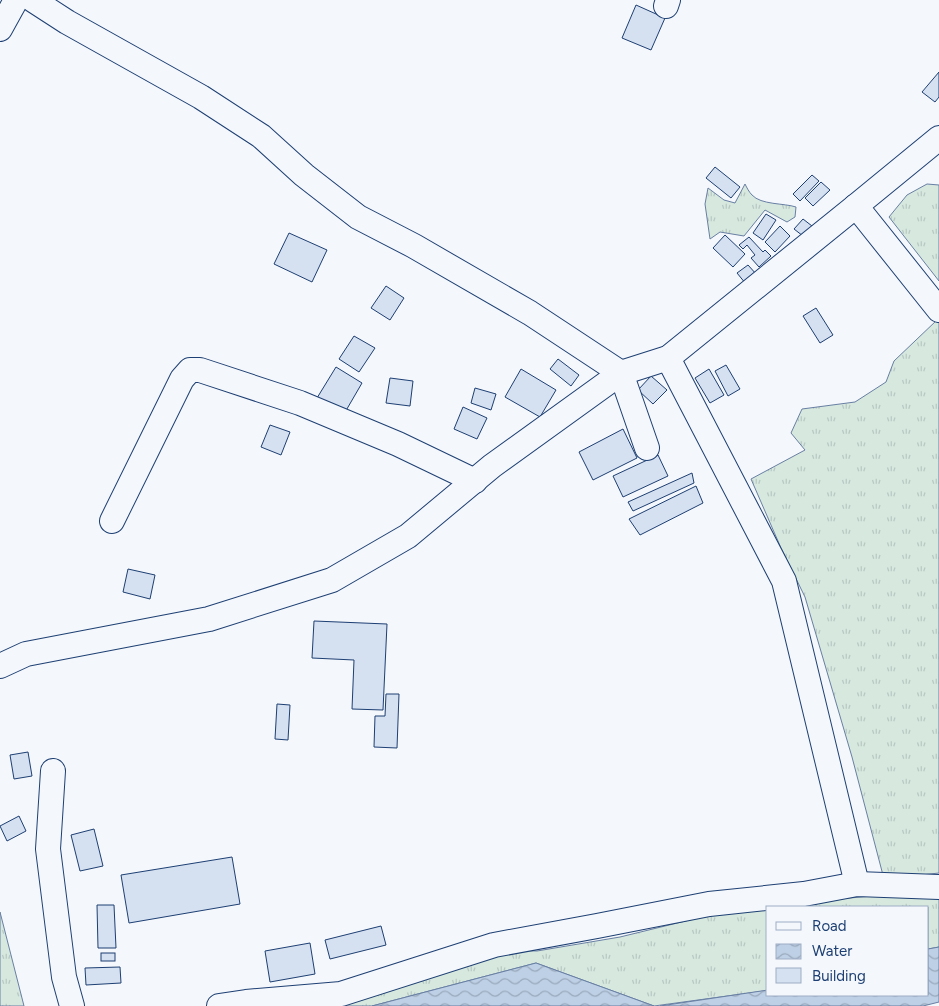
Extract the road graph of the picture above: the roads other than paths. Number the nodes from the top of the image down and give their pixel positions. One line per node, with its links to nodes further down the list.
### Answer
1 (16, 0): 3 (street)
2 (32, 0): 8 (street)
3 (0, 29)
4 (939, 138): 5 (street)
5 (856, 206): 6 (street); 7 (street)
6 (939, 310)
7 (668, 358): 8 (street); 14 (street)
8 (621, 373): 9 (street); 10 (street)
9 (648, 448)
10 (475, 480): 11 (street); 12 (street)
11 (112, 521)
12 (0, 666)
13 (53, 770): 16 (street)
14 (857, 884): 15 (street); 17 (street)
15 (939, 887)
16 (72, 1006)
17 (219, 1006)

